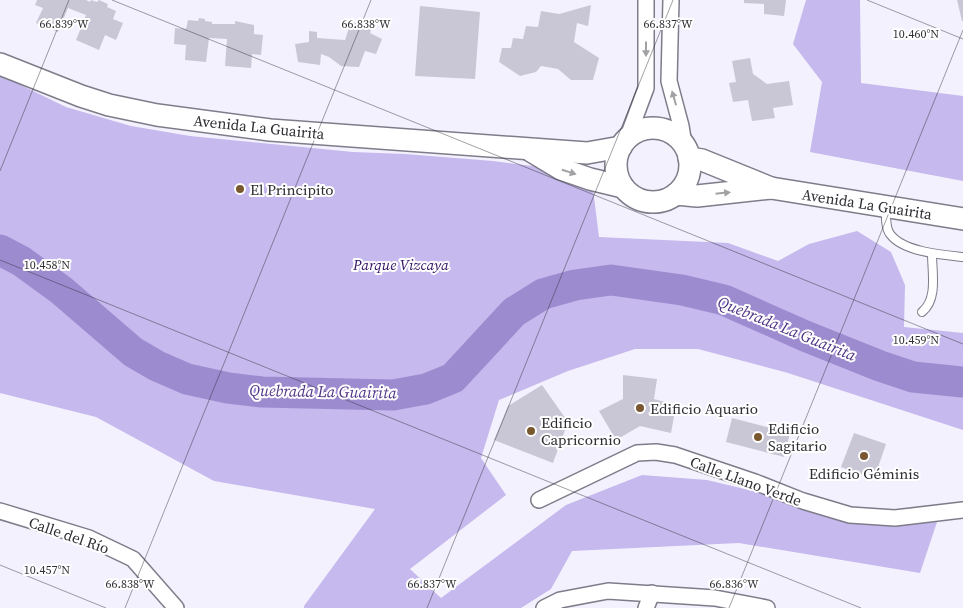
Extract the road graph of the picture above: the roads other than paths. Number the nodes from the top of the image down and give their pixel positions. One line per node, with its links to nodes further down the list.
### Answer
1 (646, 0): 4 (street, one-way to 4)
2 (671, 0): 6 (street, one-way to 2)
3 (0, 64): 5 (street, Avenida La Guairita)
4 (624, 143): 5 (street, Avenida La Guairita); 6 (street, Avenida La Guairita); 7 (street)
5 (526, 148): 7 (street, Avenida La Guairita, one-way to 7)
6 (686, 152): 8 (street, Avenida La Guairita); 9 (street)
7 (623, 187): 9 (street, Avenida La Guairita)
8 (771, 188): 9 (street, Avenida La Guairita, one-way to 8); 10 (street, Avenida La Guairita)
9 (676, 194)
10 (886, 207): 11 (street, Avenida La Guairita); 12 (lane)
11 (963, 219)
12 (932, 254): 13 (lane); 14 (lane)
13 (963, 257)
14 (922, 312)
15 (538, 500): 16 (street, Calle Llano Verde)
16 (963, 510)
17 (0, 511): 19 (street, Calle del Río)
18 (652, 593): 20 (street); 21 (street); 22 (street)
19 (176, 608)
20 (544, 608)
21 (646, 608)
22 (767, 608)

